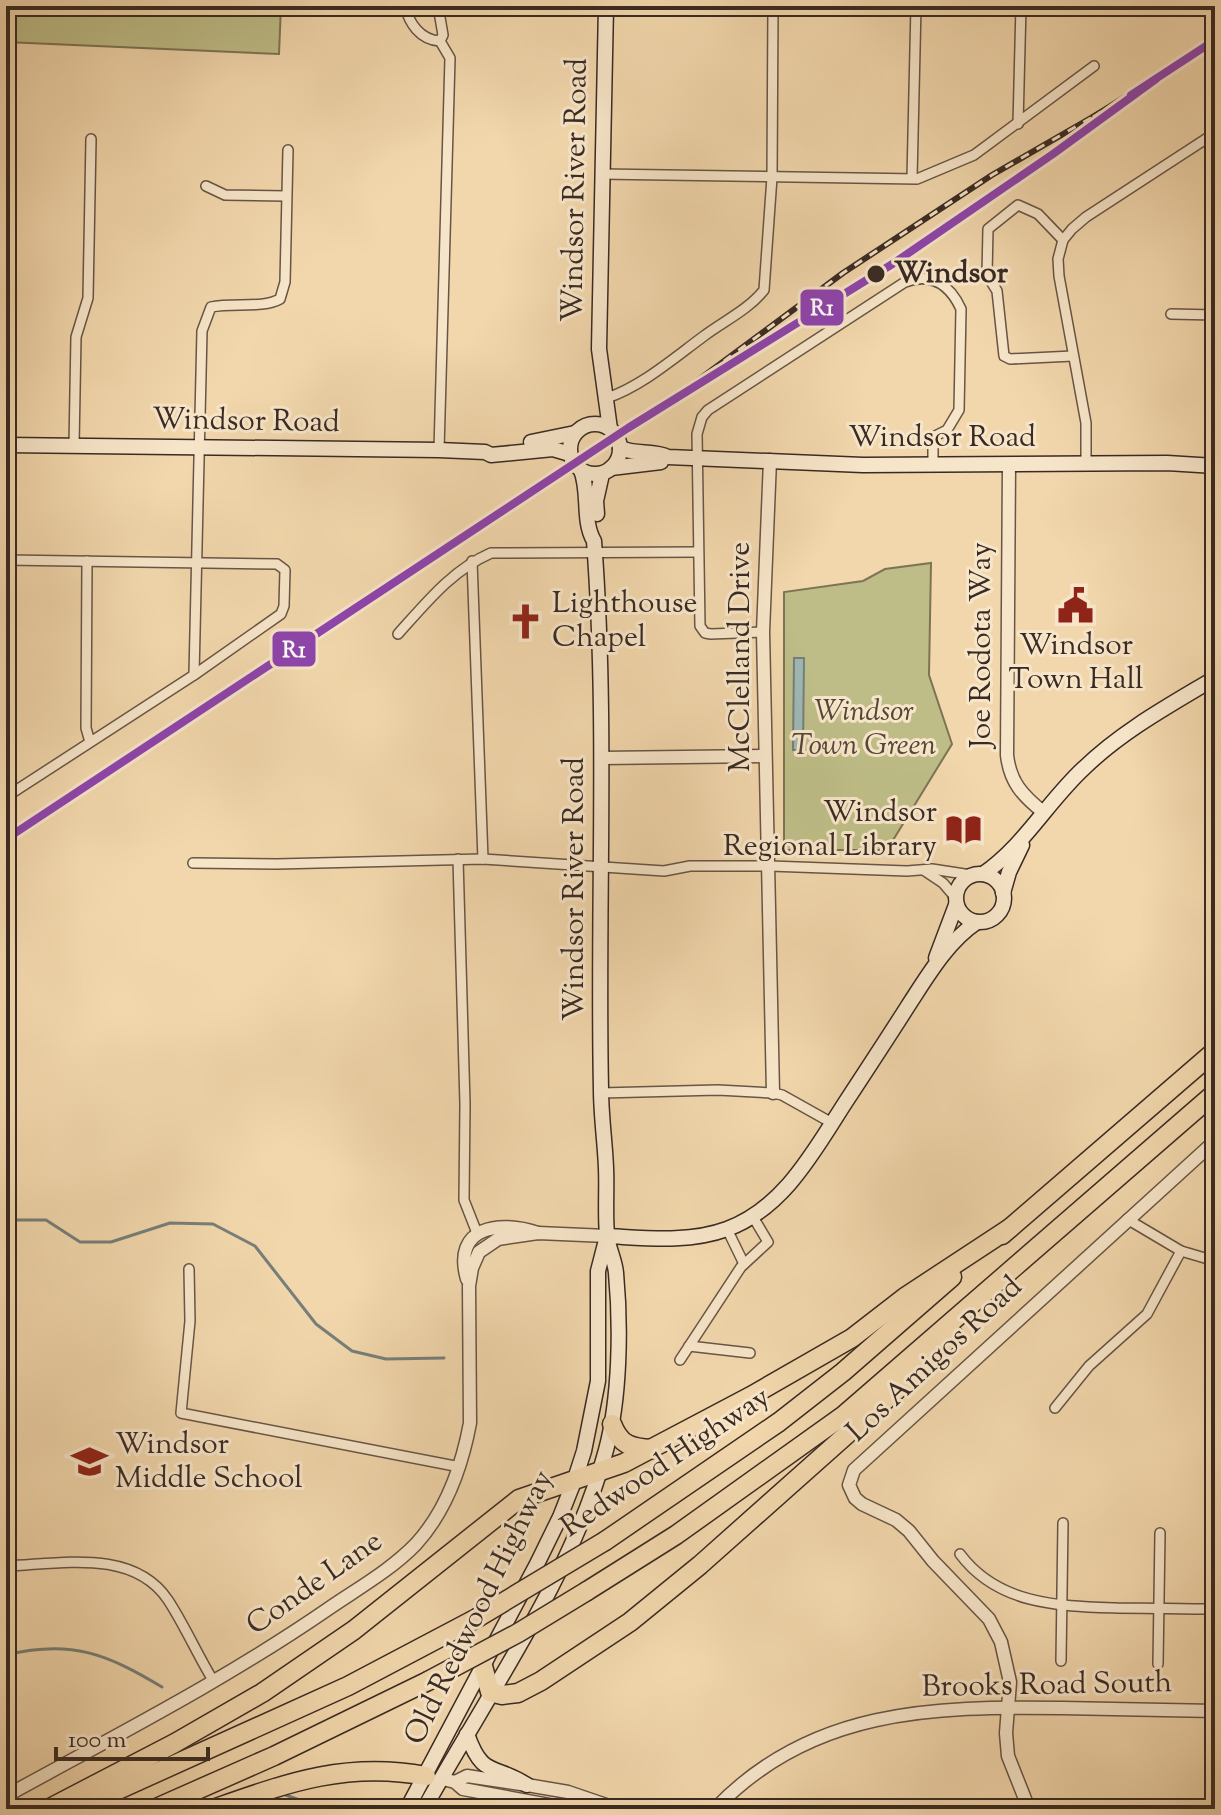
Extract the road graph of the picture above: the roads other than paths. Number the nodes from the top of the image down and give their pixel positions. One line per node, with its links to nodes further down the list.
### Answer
1 (405, 6): 7 (street)
2 (438, 6): 7 (street)
3 (606, 6): 13 (main road, Windsor River Road)
4 (773, 6): 14 (street)
5 (916, 6): 15 (street)
6 (1021, 6): 9 (street)
7 (440, 41): 31 (street)
8 (1094, 66): 9 (street)
9 (1018, 124): 15 (street)
10 (1215, 133): 18 (street)
11 (91, 139): 28 (street)
12 (288, 150): 17 (street)
13 (601, 174): 14 (street); 22 (main road, Windsor River Road)
14 (772, 177): 15 (street); 23 (street)
15 (912, 178)
16 (206, 186): 17 (street)
17 (286, 196): 29 (street)
18 (1063, 240): 21 (street); 21 (street)
19 (1171, 314): 20 (street)
20 (1215, 315)
21 (1073, 356): 39 (street)
22 (602, 374): 23 (main road, Windsor River Road); 24 (main road, Windsor River Road)
23 (607, 398): 25 (main road, Windsor River Road)
24 (591, 424): 25 (main road); 26 (main road)
25 (610, 429): 30 (main road)
26 (575, 433): 32 (main road, Windsor Road); 33 (main road)
27 (6, 445): 28 (main road, Windsor Road)
28 (74, 445): 29 (main road, Windsor Road)
29 (201, 448): 31 (main road, Windsor Road); 48 (street)
30 (620, 448): 34 (main road, Windsor Road); 42 (main road)
31 (439, 450): 32 (main road, Windsor Road)
32 (485, 452): 33 (main road, Windsor Road)
33 (570, 454): 41 (main road)
34 (668, 457): 35 (main road, Windsor Road); 42 (main road, Windsor Road)
35 (697, 459): 36 (main road, Windsor Road); 37 (street); 44 (street)
36 (770, 460): 37 (main road, Windsor Road); 49 (street, McClelland Drive)
37 (933, 463): 38 (main road, Windsor Road)
38 (1009, 464): 39 (main road, Windsor Road); 57 (street, Joe Rodota Way)
39 (1086, 465): 40 (main road, Windsor Road)
40 (1215, 466)
41 (581, 470): 42 (main road); 43 (main road, Windsor River Road)
42 (607, 471): 43 (main road, Windsor River Road)
43 (594, 546): 44 (street); 47 (street); 55 (main road, Windsor River Road)
44 (698, 552): 49 (street)
45 (6, 560): 46 (street)
46 (87, 561): 48 (street); 53 (street)
47 (472, 561): 50 (street); 60 (street)
48 (197, 563): 51 (street); 51 (street)
49 (763, 632): 54 (street, McClelland Drive)
50 (398, 634)
51 (194, 675): 53 (street)
52 (1215, 678): 57 (main road)
53 (90, 742): 56 (street)
54 (765, 756): 55 (street); 62 (street, McClelland Drive)
55 (602, 758): 63 (main road, Windsor River Road)
56 (6, 794)
57 (1043, 812): 58 (main road)
58 (1025, 836): 65 (main road); 66 (main road)
59 (458, 859): 60 (street); 61 (street); 80 (street)
60 (483, 859): 63 (street)
61 (193, 863)
62 (770, 866): 63 (street); 64 (street); 72 (street, McClelland Drive)
63 (600, 867): 71 (main road, Windsor River Road)
64 (922, 869): 65 (street); 67 (street)
65 (977, 875): 66 (main road); 67 (main road)
66 (1003, 893): 68 (main road)
67 (956, 901): 68 (main road); 69 (main road)
68 (977, 922): 69 (main road)
69 (930, 973): 74 (main road)
70 (1215, 1051): 78 (highway, Redwood Highway)
71 (601, 1093): 72 (street); 82 (main road, Windsor River Road)
72 (773, 1093): 74 (street)
73 (1215, 1093): 84 (highway, Redwood Highway)
74 (832, 1123): 76 (main road)
75 (1215, 1141): 77 (street, Los Amigos Road)
76 (753, 1217): 79 (main road); 86 (street)
77 (1127, 1219): 83 (street); 110 (street, Los Amigos Road)
78 (1010, 1228): 94 (highway); 117 (highway, Redwood Highway, bridge)
79 (727, 1229): 82 (main road); 86 (street)
80 (477, 1233): 81 (street, Conde Lane); 88 (street, Conde Lane)
81 (538, 1233): 82 (street, Conde Lane); 88 (street, Conde Lane)
82 (607, 1236): 93 (main road, Old Redwood Highway); 97 (main road, Old Redwood Highway)
83 (1181, 1251): 85 (street); 92 (street)
84 (1027, 1257): 109 (highway); 118 (highway, Redwood Highway, bridge)
85 (1215, 1261)
86 (744, 1264): 89 (street)
87 (189, 1269): 95 (street)
88 (469, 1286): 95 (street, Conde Lane)
89 (689, 1346): 90 (street); 91 (street)
90 (750, 1353)
91 (680, 1360)
92 (1055, 1408)
93 (612, 1424): 94 (highway); 96 (main road, Old Redwood Highway)
94 (652, 1449): 96 (highway)
95 (460, 1467): 108 (street, Conde Lane)
96 (600, 1471): 97 (highway); 109 (main road, Old Redwood Highway)
97 (575, 1479): 107 (main road, Old Redwood Highway); 116 (highway)
98 (1063, 1523): 102 (street)
99 (1160, 1533): 103 (street)
100 (960, 1554): 102 (street)
101 (6, 1566): 108 (street)
102 (1062, 1606): 103 (street); 105 (street)
103 (1159, 1609): 104 (street); 106 (street)
104 (1215, 1609)
105 (1061, 1661)
106 (1158, 1664)
107 (483, 1666): 109 (highway); 113 (main road, Old Redwood Highway)
108 (214, 1682): 115 (street, Conde Lane)
109 (490, 1692): 112 (main road, Old Redwood Highway)
110 (1007, 1707): 111 (street, Brooks Road South); 124 (street, Brooks Road South); 125 (street, Los Amigos Road)
111 (1215, 1711)
112 (467, 1734): 113 (main road, Old Redwood Highway); 114 (main road)
113 (440, 1779): 114 (street); 119 (highway); 120 (main road, Old Redwood Highway); 121 (main road, Old Redwood Highway); 122 (street)
114 (527, 1785): 123 (street)
115 (6, 1796)
116 (48, 1809)
117 (76, 1809)
118 (154, 1809)
119 (213, 1809)
120 (407, 1809)
121 (424, 1809)
122 (571, 1809)
123 (618, 1809)
124 (715, 1809)
125 (1029, 1809)

